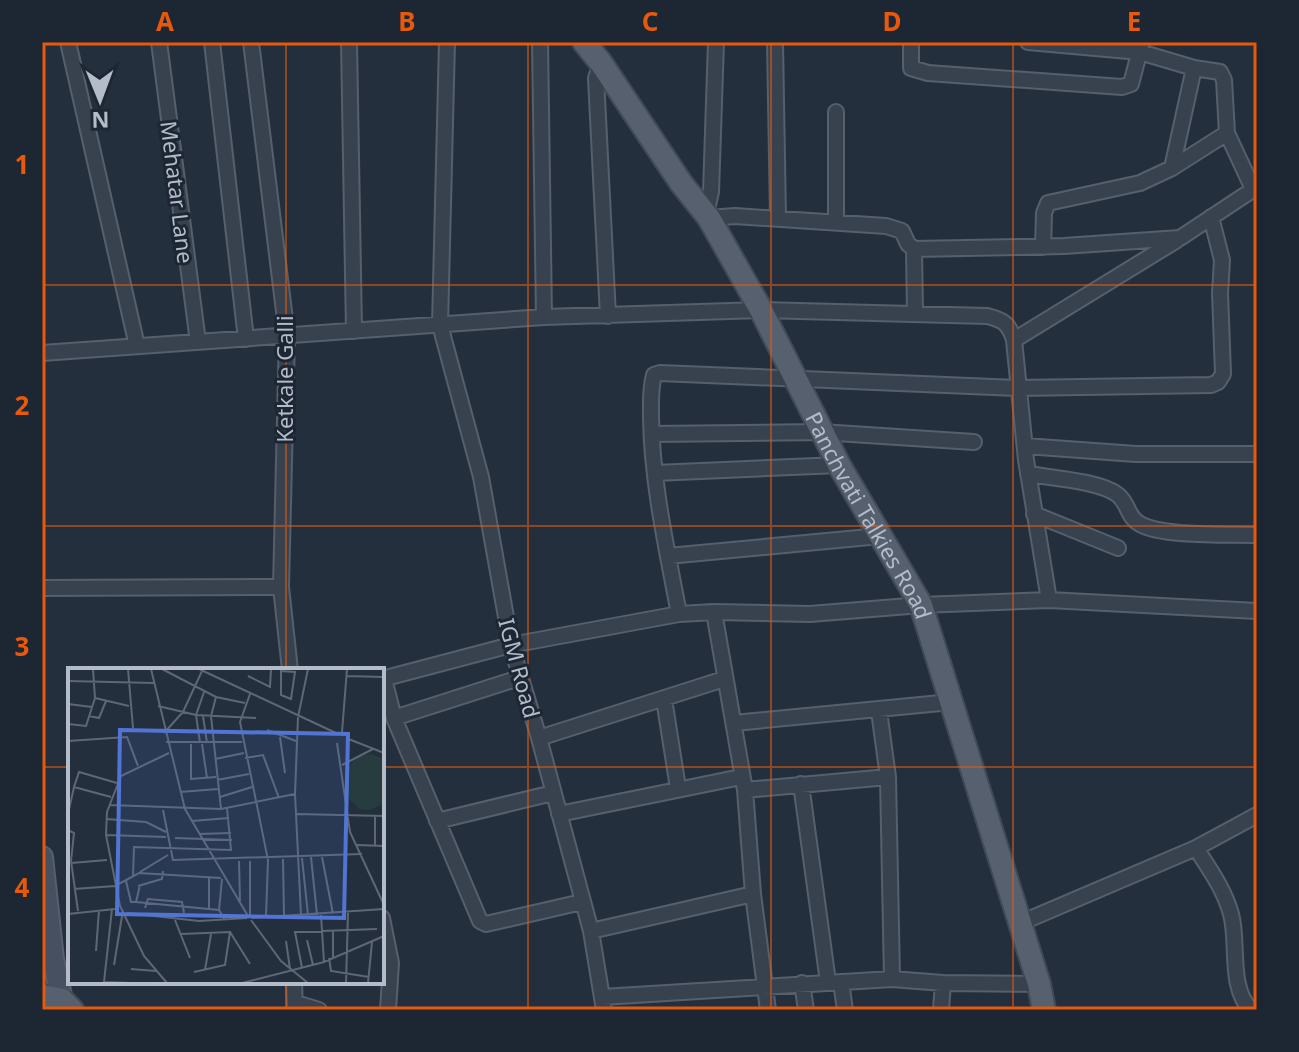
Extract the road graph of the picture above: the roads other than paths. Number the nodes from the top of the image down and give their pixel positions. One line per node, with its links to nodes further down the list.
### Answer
1 (68, 42): 37 (street)
2 (159, 42): 36 (street, Mehatar Lane)
3 (212, 42): 34 (street)
4 (251, 42): 33 (street, Ketkale Galli)
5 (349, 42): 32 (street)
6 (447, 42): 31 (street, IGM Road)
7 (540, 42): 30 (street)
8 (584, 42): 14 (main road, Panchvati Talkies Road)
9 (716, 42): 20 (street)
10 (775, 42): 22 (street)
11 (911, 42): 13 (street)
12 (1028, 42): 13 (street)
13 (1141, 47): 15 (street)
14 (601, 63): 20 (main road, Panchvati Talkies Road); 29 (street)
15 (1194, 68): 17 (street); 18 (street)
16 (836, 112): 23 (street)
17 (1227, 133): 18 (street); 19 (street)
18 (1172, 168): 25 (street)
19 (1255, 188): 21 (street)
20 (706, 214): 22 (street); 27 (main road, Panchvati Talkies Road)
21 (1211, 217): 24 (street); 40 (street)
22 (778, 218): 23 (street)
23 (836, 223): 26 (street)
24 (1180, 238): 25 (street); 35 (street)
25 (1043, 247): 26 (street)
26 (914, 249): 28 (street)
27 (761, 310): 28 (street); 29 (street); 39 (main road, Panchvati Talkies Road)
28 (915, 313): 35 (street)
29 (608, 316): 30 (street)
30 (544, 317): 31 (street)
31 (440, 325): 32 (street); 61 (street, IGM Road)
32 (354, 331): 33 (street)
33 (287, 336): 34 (street); 54 (street, Ketkale Galli)
34 (246, 339): 36 (street)
35 (1014, 340): 40 (street)
36 (198, 342): 37 (street)
37 (137, 346): 38 (street)
38 (42, 353)
39 (795, 379): 40 (street); 41 (main road, Panchvati Talkies Road); 42 (street)
40 (1017, 388): 44 (street)
41 (821, 432): 42 (street); 43 (street); 46 (main road, Panchvati Talkies Road)
42 (652, 434): 47 (street)
43 (974, 442)
44 (1025, 446): 45 (street); 48 (street)
45 (1257, 454)
46 (839, 465): 47 (street); 51 (main road, Panchvati Talkies Road)
47 (655, 473): 53 (street)
48 (1028, 474): 49 (street); 50 (street)
49 (1034, 514): 52 (street); 56 (street)
50 (1257, 535)
51 (880, 536): 53 (street); 57 (main road, Panchvati Talkies Road)
52 (1118, 548)
53 (668, 556): 60 (street)
54 (281, 587): 55 (street); 62 (street, Ketkale Galli)
55 (42, 588)
56 (1049, 600): 57 (street); 58 (street)
57 (921, 605): 59 (street); 68 (main road, Panchvati Talkies Road)
58 (1257, 611)
59 (714, 612): 60 (street); 65 (street)
60 (679, 614): 61 (street)
61 (511, 645): 63 (street, IGM Road); 64 (street)
62 (290, 668)
63 (519, 678): 70 (street); 72 (street, IGM Road)
64 (384, 679)
65 (724, 679): 67 (street); 71 (street)
66 (384, 683): 70 (street)
67 (664, 699): 72 (street); 76 (street)
68 (951, 702): 69 (street); 85 (main road, Panchvati Talkies Road)
69 (879, 711): 71 (street); 73 (street)
70 (394, 718): 80 (street)
71 (734, 723): 74 (street)
72 (539, 738): 77 (street, IGM Road)
73 (888, 777): 75 (street); 88 (street)
74 (743, 783): 75 (street); 76 (street); 83 (street)
75 (801, 784): 89 (street)
76 (678, 788): 78 (street)
77 (553, 793): 78 (street, IGM Road); 80 (street)
78 (559, 814): 84 (street, IGM Road)
79 (1257, 815): 81 (street)
80 (437, 821): 84 (street)
81 (1196, 848): 85 (street); 105 (street)
82 (42, 857): 95 (main road)
83 (753, 894): 87 (street); 94 (street)
84 (582, 902): 87 (street, IGM Road)
85 (1018, 924): 93 (main road, Panchvati Talkies Road)
86 (384, 928): 99 (street)
87 (591, 931): 96 (street, IGM Road)
88 (892, 979): 89 (street); 91 (street)
89 (835, 982): 90 (street); 102 (street)
90 (802, 983): 94 (street); 101 (street)
91 (943, 983): 93 (street); 103 (street)
92 (294, 984): 97 (street)
93 (1039, 984): 104 (main road, Panchvati Talkies Road)
94 (765, 985): 96 (street); 100 (street)
95 (59, 1002)
96 (603, 1003)
97 (295, 1007): 98 (street)
98 (319, 1010)
99 (388, 1010)
100 (768, 1010)
101 (806, 1010)
102 (845, 1010)
103 (941, 1010)
104 (1044, 1010)
105 (1251, 1010)

